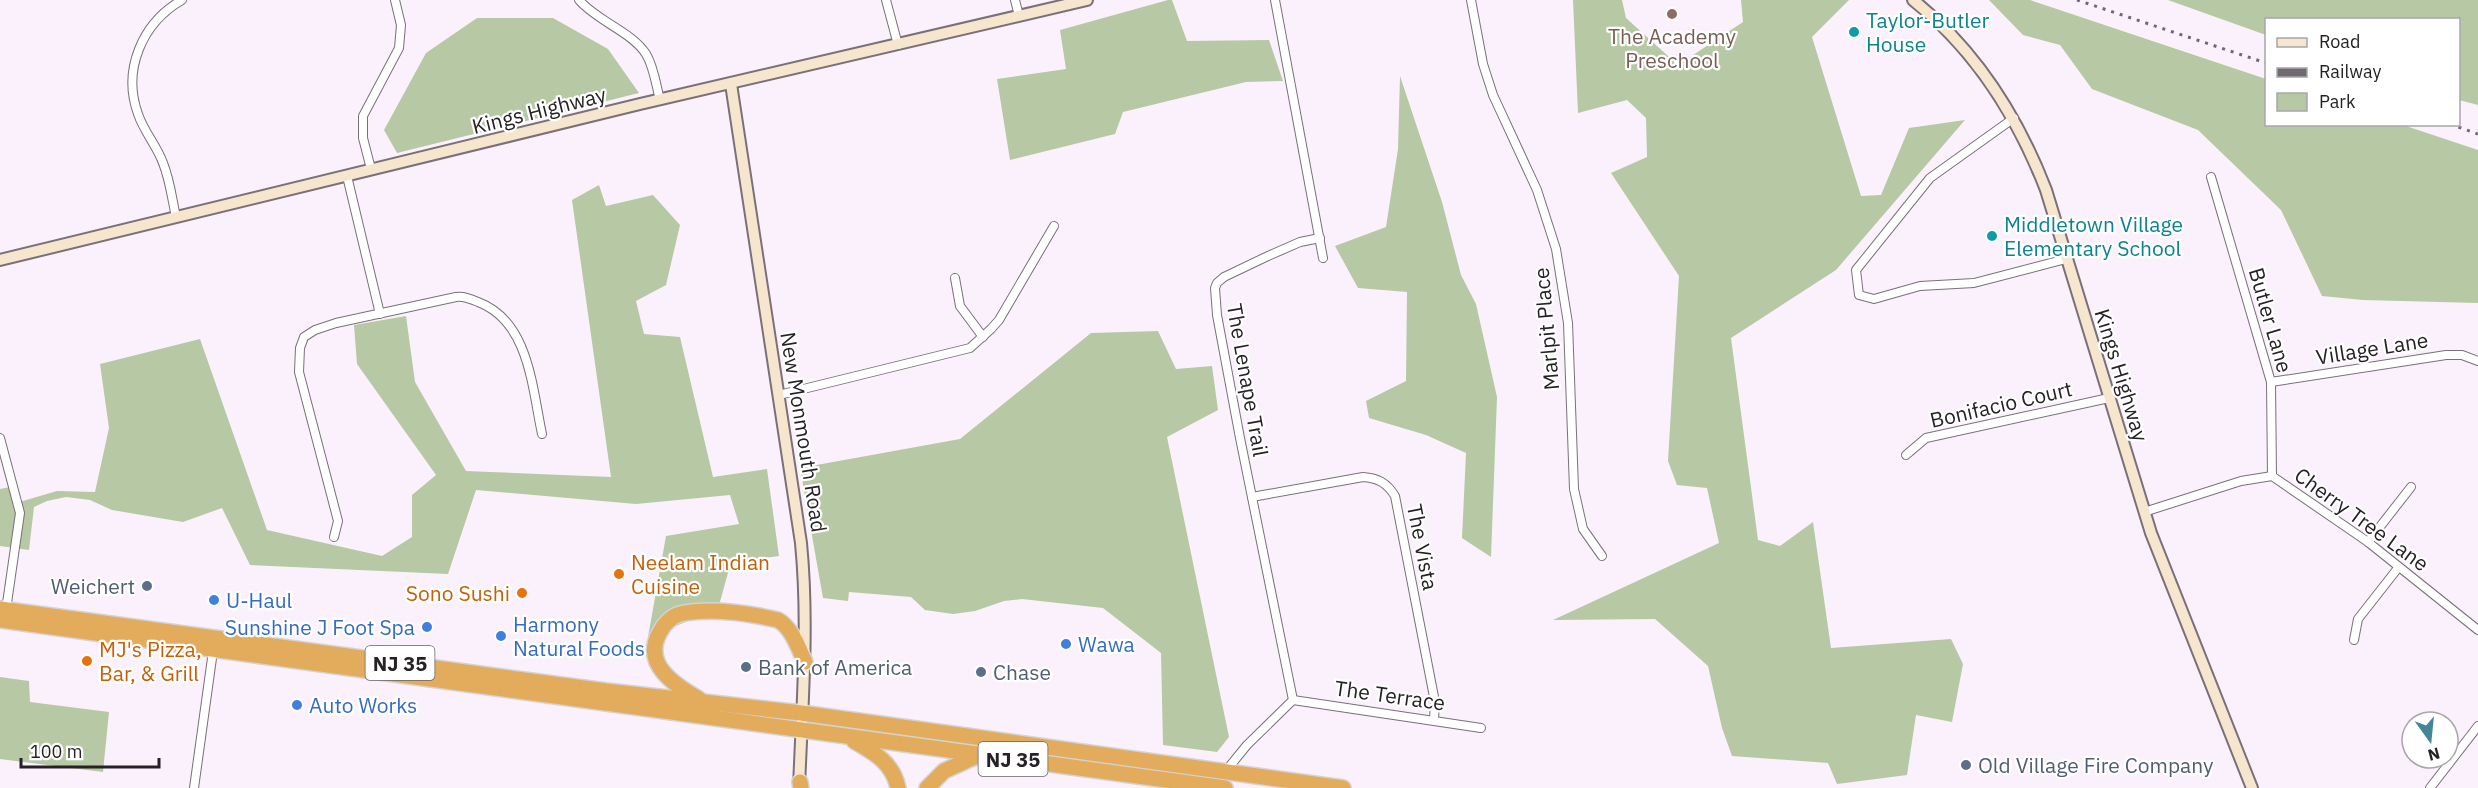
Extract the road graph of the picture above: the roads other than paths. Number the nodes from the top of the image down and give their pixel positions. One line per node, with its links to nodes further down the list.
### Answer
1 (182, 0): 18 (street)
2 (395, 0): 15 (street)
3 (579, 0): 13 (street)
4 (886, 0): 11 (street)
5 (1016, 0): 10 (street)
6 (1087, 0): 10 (street, Kings Highway)
7 (1275, 0): 20 (street)
8 (1471, 0): 40 (street, Marlpit Place)
9 (1913, 0): 14 (street, Kings Highway)
10 (1019, 16): 11 (street, Kings Highway)
11 (898, 45): 12 (street, Kings Highway)
12 (731, 84): 13 (street, Kings Highway); 29 (street, New Monmouth Road)
13 (660, 100): 15 (street, Kings Highway)
14 (2014, 118): 22 (street, Kings Highway); 22 (street)
15 (371, 169): 16 (street, Kings Highway)
16 (347, 176): 18 (street, Kings Highway); 25 (street)
17 (2211, 177): 28 (street, Butler Lane)
18 (176, 217): 23 (street, Kings Highway)
19 (1054, 226): 26 (street)
20 (1320, 238): 21 (street); 36 (street, The Lenape Trail)
21 (1323, 258)
22 (2066, 259): 30 (street, Kings Highway)
23 (0, 260)
24 (955, 278): 26 (street)
25 (380, 314): 31 (street); 38 (street)
26 (983, 337): 29 (street)
27 (2478, 361): 28 (street, Village Lane)
28 (2271, 382): 34 (street, Butler Lane)
29 (779, 395): 46 (street, New Monmouth Road)
30 (2109, 398): 33 (street, Bonifacio Court); 37 (street, Kings Highway)
31 (542, 434)
32 (0, 438): 42 (street)
33 (1906, 455)
34 (2272, 476): 37 (street, Cherry Tree Lane); 39 (street, Cherry Tree Lane)
35 (2411, 487): 39 (street)
36 (1252, 497): 47 (street, The Lenape Trail); 50 (street, The Vista)
37 (2144, 512): 63 (street, Kings Highway)
38 (334, 537)
39 (2368, 542): 41 (street, Cherry Tree Lane)
40 (1602, 556)
41 (2398, 568): 43 (street, Cherry Tree Lane); 44 (street)
42 (2, 613): 45 (highway, NJ 35); 48 (highway, NJ 35)
43 (2478, 630)
44 (2354, 640)
45 (213, 651): 53 (highway, NJ 35); 58 (street)
46 (805, 662): 48 (highway); 49 (street, New Monmouth Road)
47 (1293, 700): 50 (street, The Terrace); 56 (street)
48 (704, 702): 49 (highway, NJ 35)
49 (801, 713): 53 (street, New Monmouth Road); 56 (highway, NJ 35)
50 (1434, 719): 52 (street, The Terrace)
51 (2478, 726): 64 (street)
52 (1481, 728)
53 (801, 731): 54 (highway, NJ 35); 57 (street, New Monmouth Road)
54 (846, 736): 55 (highway, NJ 35); 59 (highway)
55 (981, 754): 60 (highway); 61 (highway, NJ 35)
56 (1225, 772): 62 (highway, NJ 35)
57 (800, 786)
58 (194, 788)
59 (898, 788)
60 (927, 788)
61 (1225, 788)
62 (1343, 788)
63 (2252, 788)
64 (2430, 788)

